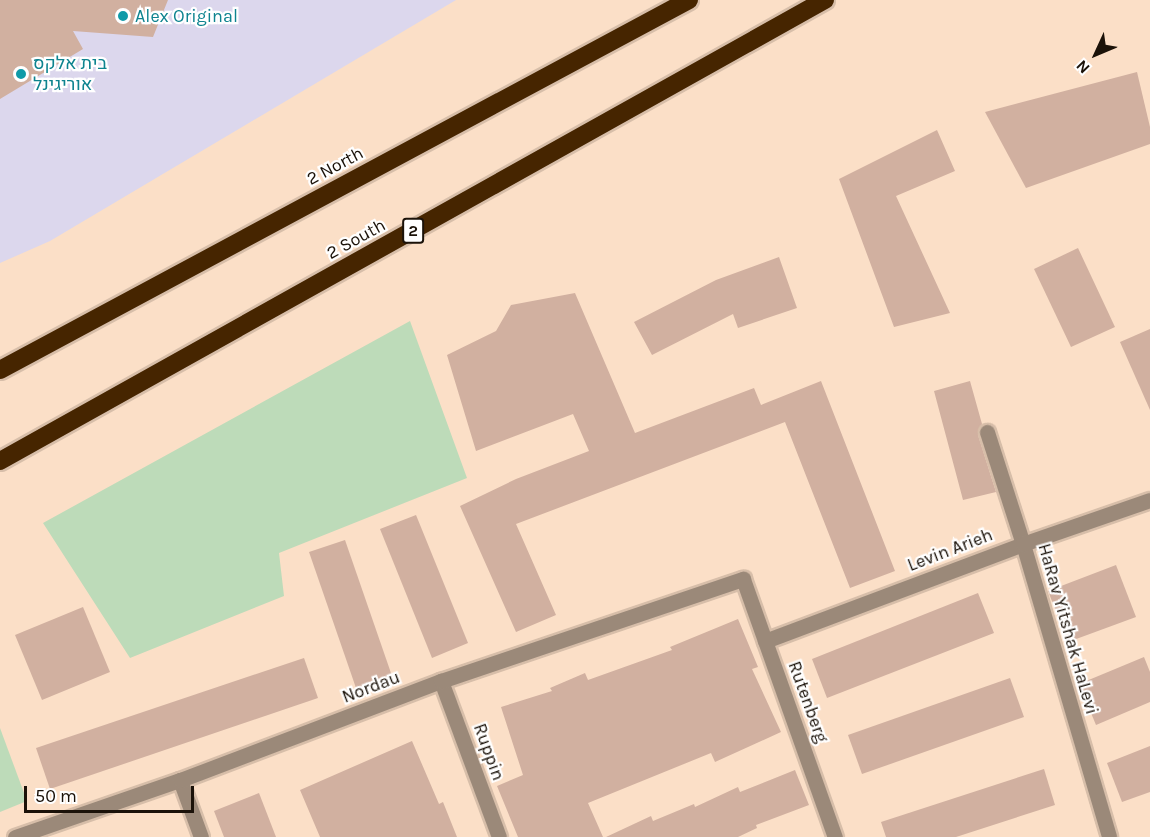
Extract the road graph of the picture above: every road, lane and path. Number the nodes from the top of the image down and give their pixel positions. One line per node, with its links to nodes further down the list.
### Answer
1 (689, 0): 3 (highway, 2 North)
2 (825, 0): 5 (highway, 2 South / 2)
3 (0, 370)
4 (987, 432): 7 (street, HaRav Yitshak HaLevi)
5 (0, 460)
6 (1150, 500): 7 (street, Levin Arieh)
7 (1023, 544): 9 (street, Levin Arieh); 16 (street, HaRav Yitshak HaLevi)
8 (743, 579): 9 (street, Rutenberg); 10 (street, Nordau)
9 (765, 641): 15 (street, Rutenberg)
10 (441, 681): 11 (street, Nordau); 14 (street, Ruppin)
11 (180, 780): 12 (street, Nordau); 13 (street)
12 (15, 837)
13 (201, 837)
14 (499, 837)
15 (835, 837)
16 (1109, 837)

